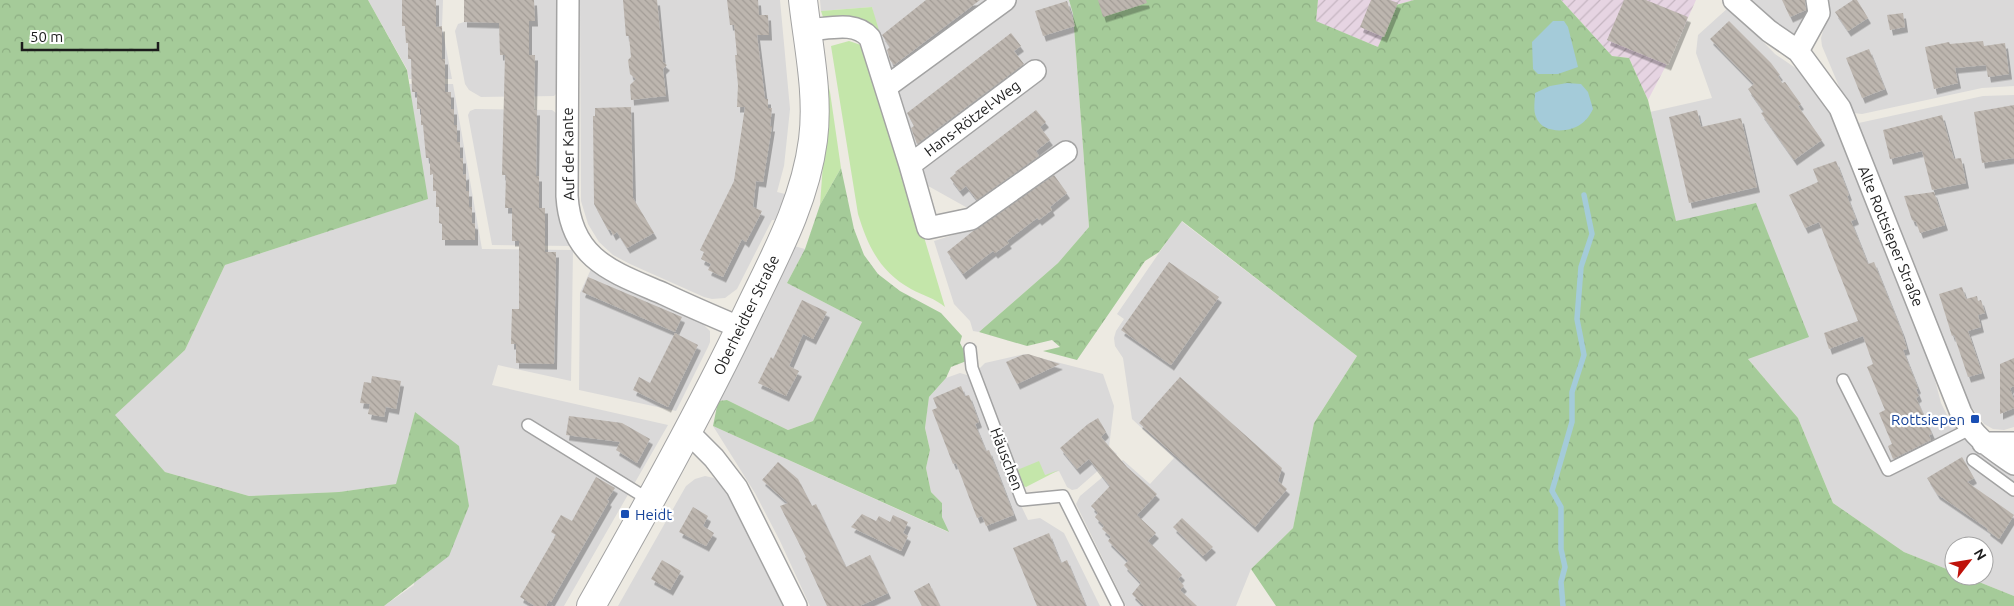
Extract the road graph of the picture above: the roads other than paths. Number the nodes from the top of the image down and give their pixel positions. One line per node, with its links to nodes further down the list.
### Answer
1 (568, 0): 12 (street, Auf der Kante)
2 (803, 0): 6 (street, Oberheidter Straße)
3 (1005, 0): 9 (street)
4 (1734, 0): 7 (street)
5 (1817, 0): 7 (street)
6 (807, 30): 9 (street, Hans-Rötzel-Weg); 12 (street, Oberheidter Straße)
7 (1798, 51): 18 (street, Alte Rottsieper Straße)
8 (1035, 71): 11 (street, Hans-Rötzel-Weg)
9 (886, 86): 11 (street, Hans-Rötzel-Weg)
10 (1066, 152): 11 (street, Hans-Rötzel-Weg)
11 (910, 165)
12 (741, 328): 16 (street, Oberheidter Straße)
13 (970, 349): 24 (lane, Häuschen)
14 (1843, 380): 18 (lane)
15 (528, 425): 21 (lane)
16 (688, 432): 21 (street, Oberheidter Straße); 23 (street)
17 (2014, 443): 18 (street)
18 (1975, 444): 19 (street, Alte Rottsieper Straße); 20 (lane)
19 (2014, 464)
20 (2014, 490)
21 (651, 500): 22 (street, Oberheidter Straße)
22 (591, 606)
23 (796, 606)
24 (1118, 606)

